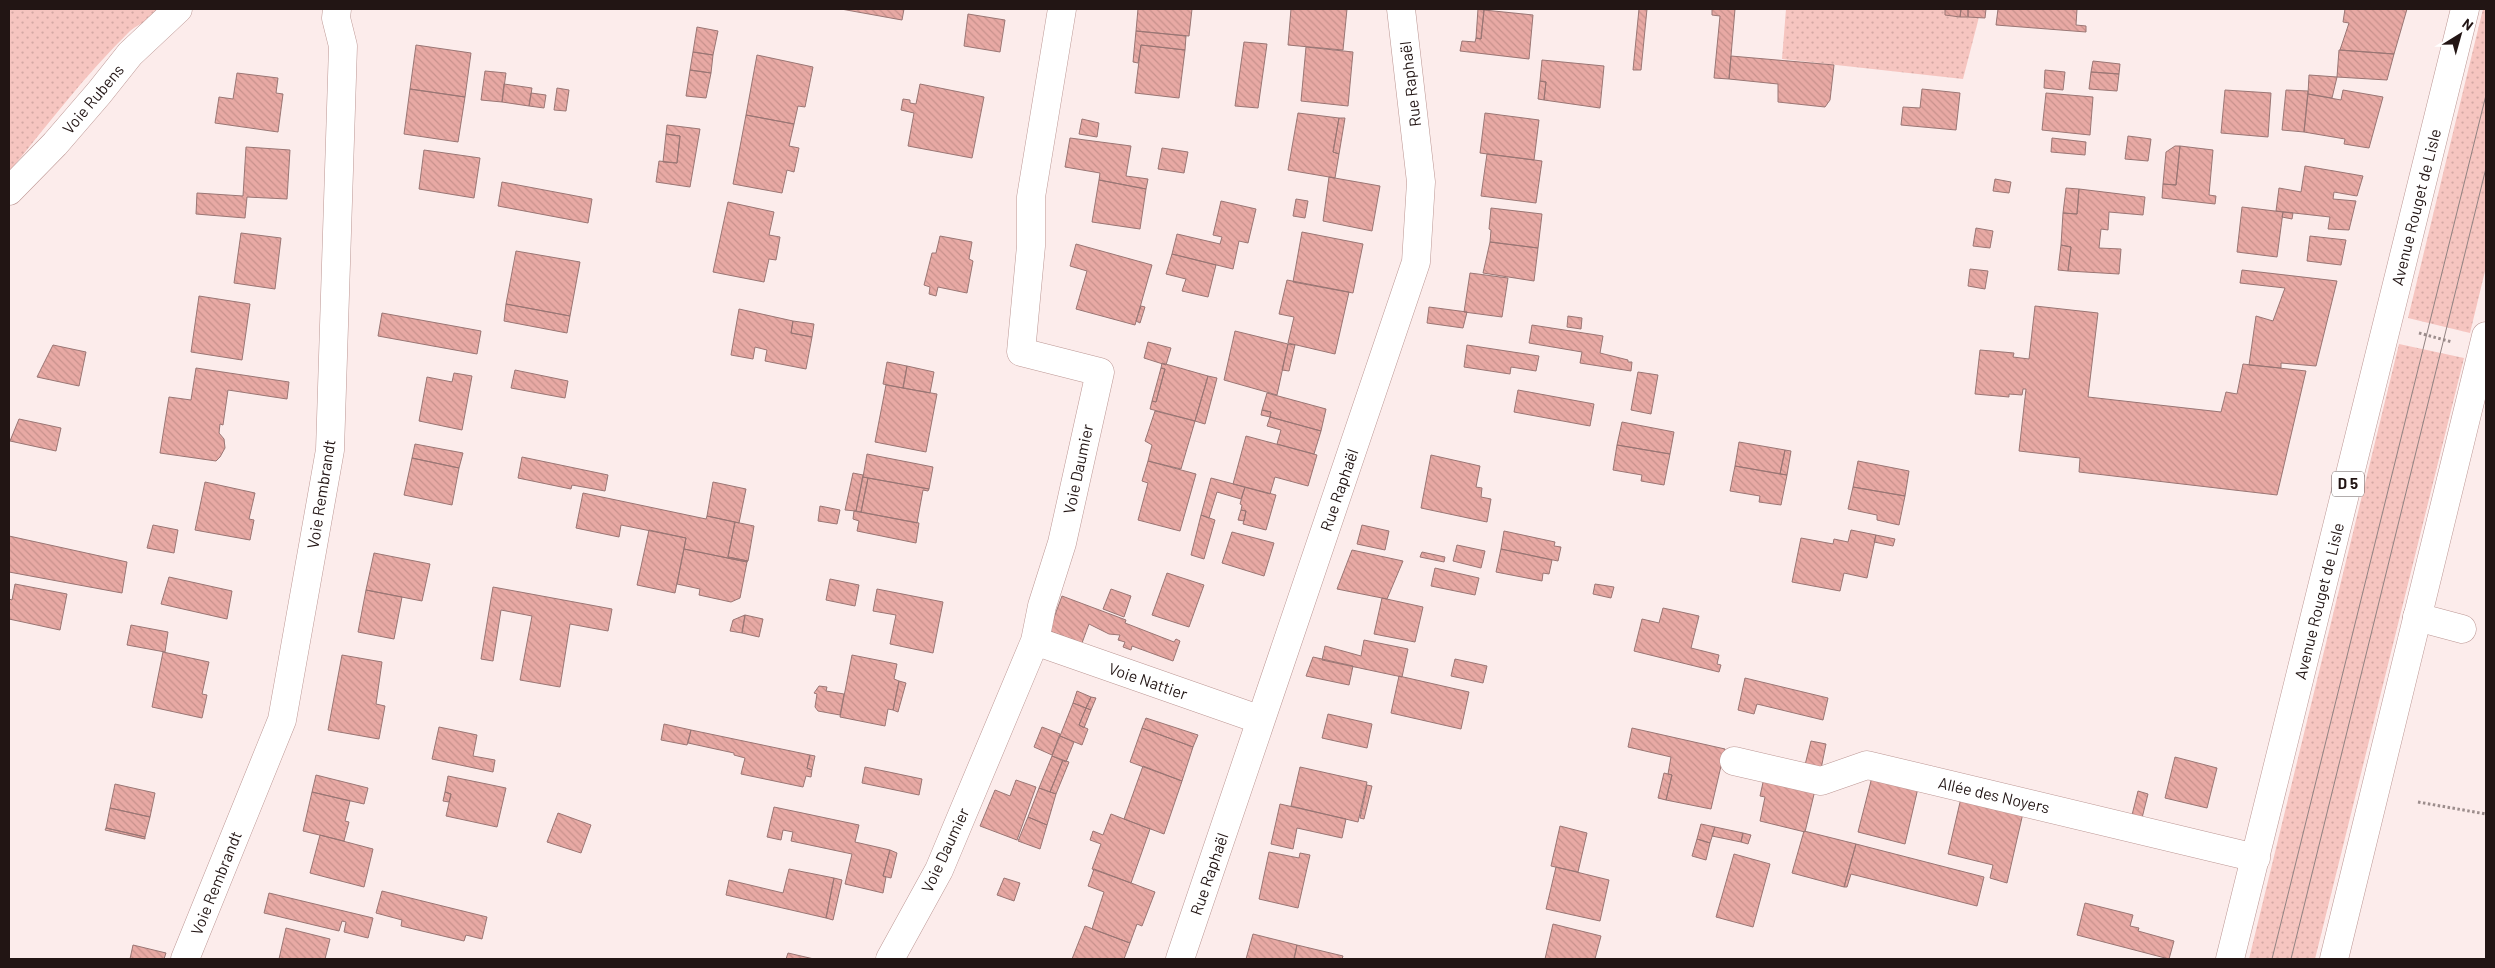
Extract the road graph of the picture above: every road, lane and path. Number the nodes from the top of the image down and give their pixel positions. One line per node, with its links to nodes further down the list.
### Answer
1 (178, 9): 6 (street, Voie Rubens)
2 (337, 9): 16 (street, Voie Rembrandt)
3 (1062, 9): 10 (street, Voie Daumier)
4 (1401, 9): 11 (street, Rue Raphaël)
5 (2465, 9): 15 (street, Avenue Rouget de Lisle / D 5)
6 (9, 191)
7 (2486, 336): 8 (street)
8 (2418, 617): 9 (street); 20 (street)
9 (2462, 629)
10 (1035, 641): 11 (street, Voie Nattier); 17 (street, Voie Daumier)
11 (1261, 720): 18 (street, Rue Raphaël)
12 (1734, 761): 15 (street, Allée des Noyers)
13 (2418, 802): 14 (path)
14 (2486, 814)
15 (2256, 858): 19 (street, Avenue Rouget de Lisle / D 5)
16 (185, 959)
17 (890, 959)
18 (1180, 959)
19 (2230, 959)
20 (2334, 959)

